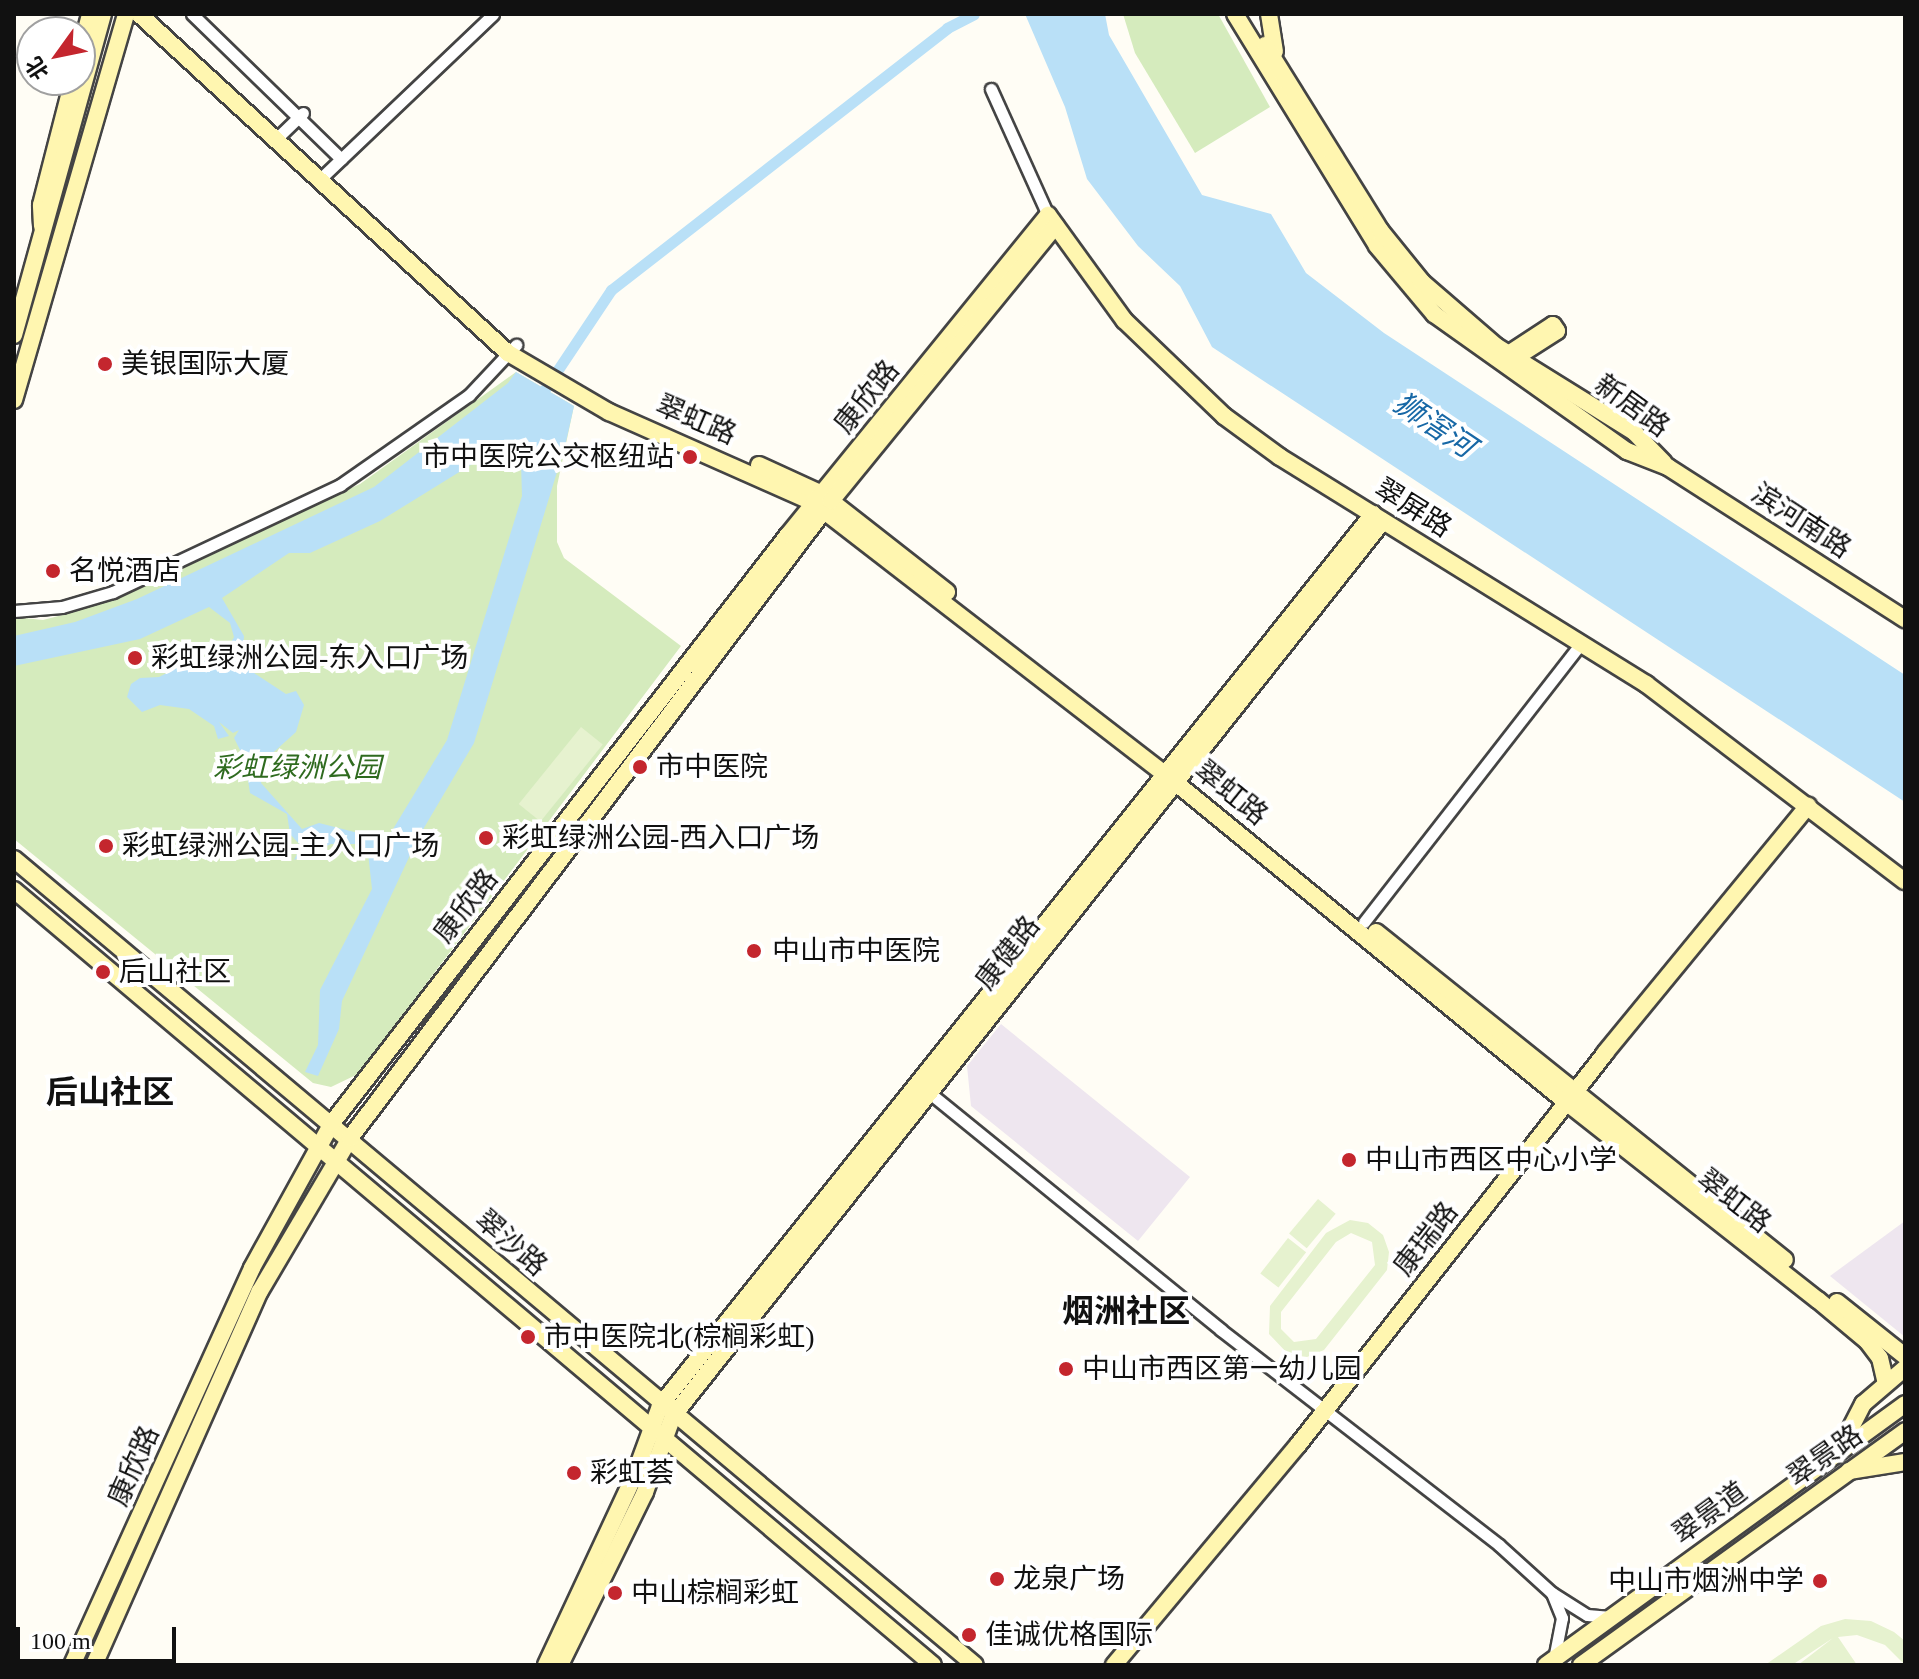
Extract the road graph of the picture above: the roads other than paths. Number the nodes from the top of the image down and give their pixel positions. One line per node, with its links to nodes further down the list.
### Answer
1 (103, 14): 17 (street)
2 (126, 14): 21 (street)
3 (139, 14): 13 (street, 翠虹路)
4 (192, 14): 12 (street)
5 (493, 14): 14 (street)
6 (1235, 14): 20 (street, 新居路)
7 (1247, 14): 9 (street, 新居路)
8 (1269, 14): 9 (street)
9 (1286, 80): 20 (street, 新居路)
10 (991, 89): 16 (street, 翠屏路)
11 (69, 96): 17 (street)
12 (300, 116): 13 (street); 14 (street)
13 (277, 138): 15 (street, 翠虹路)
14 (341, 159): 15 (street)
15 (320, 179): 19 (street, 翠虹路)
16 (1051, 220): 23 (street, 康欣路); 24 (street, 翠屏路)
17 (43, 241): 18 (street)
18 (14, 335)
19 (518, 353): 23 (street, 翠虹路); 25 (street)
20 (1505, 360): 22 (street, 新居路)
21 (14, 400)
22 (1668, 467): 26 (street, 滨河南路)
23 (823, 502): 28 (street, 翠虹路); 36 (street, 康欣路); 37 (street, 康欣路)
24 (1378, 517): 27 (street, 翠屏路); 28 (street, 康健路)
25 (14, 611)
26 (1905, 619)
27 (1582, 642): 29 (street, 翠屏路); 33 (street)
28 (1174, 774): 33 (street, 翠虹路); 34 (street, 康健路); 35 (street, 翠虹路)
29 (1808, 806): 31 (street, 翠屏路); 35 (street, 康瑞路)
30 (14, 859): 36 (street, 翠沙路)
31 (1905, 881)
32 (14, 890): 38 (street, 翠沙路)
33 (1364, 922): 35 (street, 翠虹路)
34 (924, 1088): 44 (street, 康健路); 45 (street)
35 (1571, 1096): 40 (street, 翠虹路); 42 (street, 翠虹路); 45 (street, 康瑞路)
36 (332, 1123): 37 (street, 翠沙路); 38 (street, 康欣路)
37 (350, 1138): 39 (street, 康欣路); 44 (street, 翠沙路)
38 (319, 1146): 39 (street, 翠沙路); 56 (street, 康欣路)
39 (337, 1161): 46 (street, 翠沙路); 57 (street, 康欣路)
40 (1905, 1356)
41 (1905, 1368): 42 (street)
42 (1885, 1380): 49 (street)
43 (1905, 1404): 49 (street, 翠景道)
44 (667, 1411): 46 (street); 48 (street); 61 (street, 翠沙路)
45 (1324, 1411): 52 (street); 62 (street, 康瑞路)
46 (652, 1427): 48 (street, 翠沙路); 53 (street)
47 (1905, 1431): 51 (street, 翠景路)
48 (667, 1440): 53 (street); 60 (street, 翠沙路)
49 (1838, 1452): 54 (street, 翠景道)
50 (1905, 1462): 51 (street)
51 (1849, 1471): 63 (street, 翠景路)
52 (1552, 1593): 54 (street); 55 (street)
53 (586, 1597): 58 (street); 59 (street)
54 (1611, 1617): 55 (street, 翠景道)
55 (1550, 1662)
56 (72, 1665)
57 (94, 1665)
58 (546, 1665)
59 (560, 1665)
60 (933, 1665)
61 (975, 1665)
62 (1114, 1665)
63 (1581, 1665)

